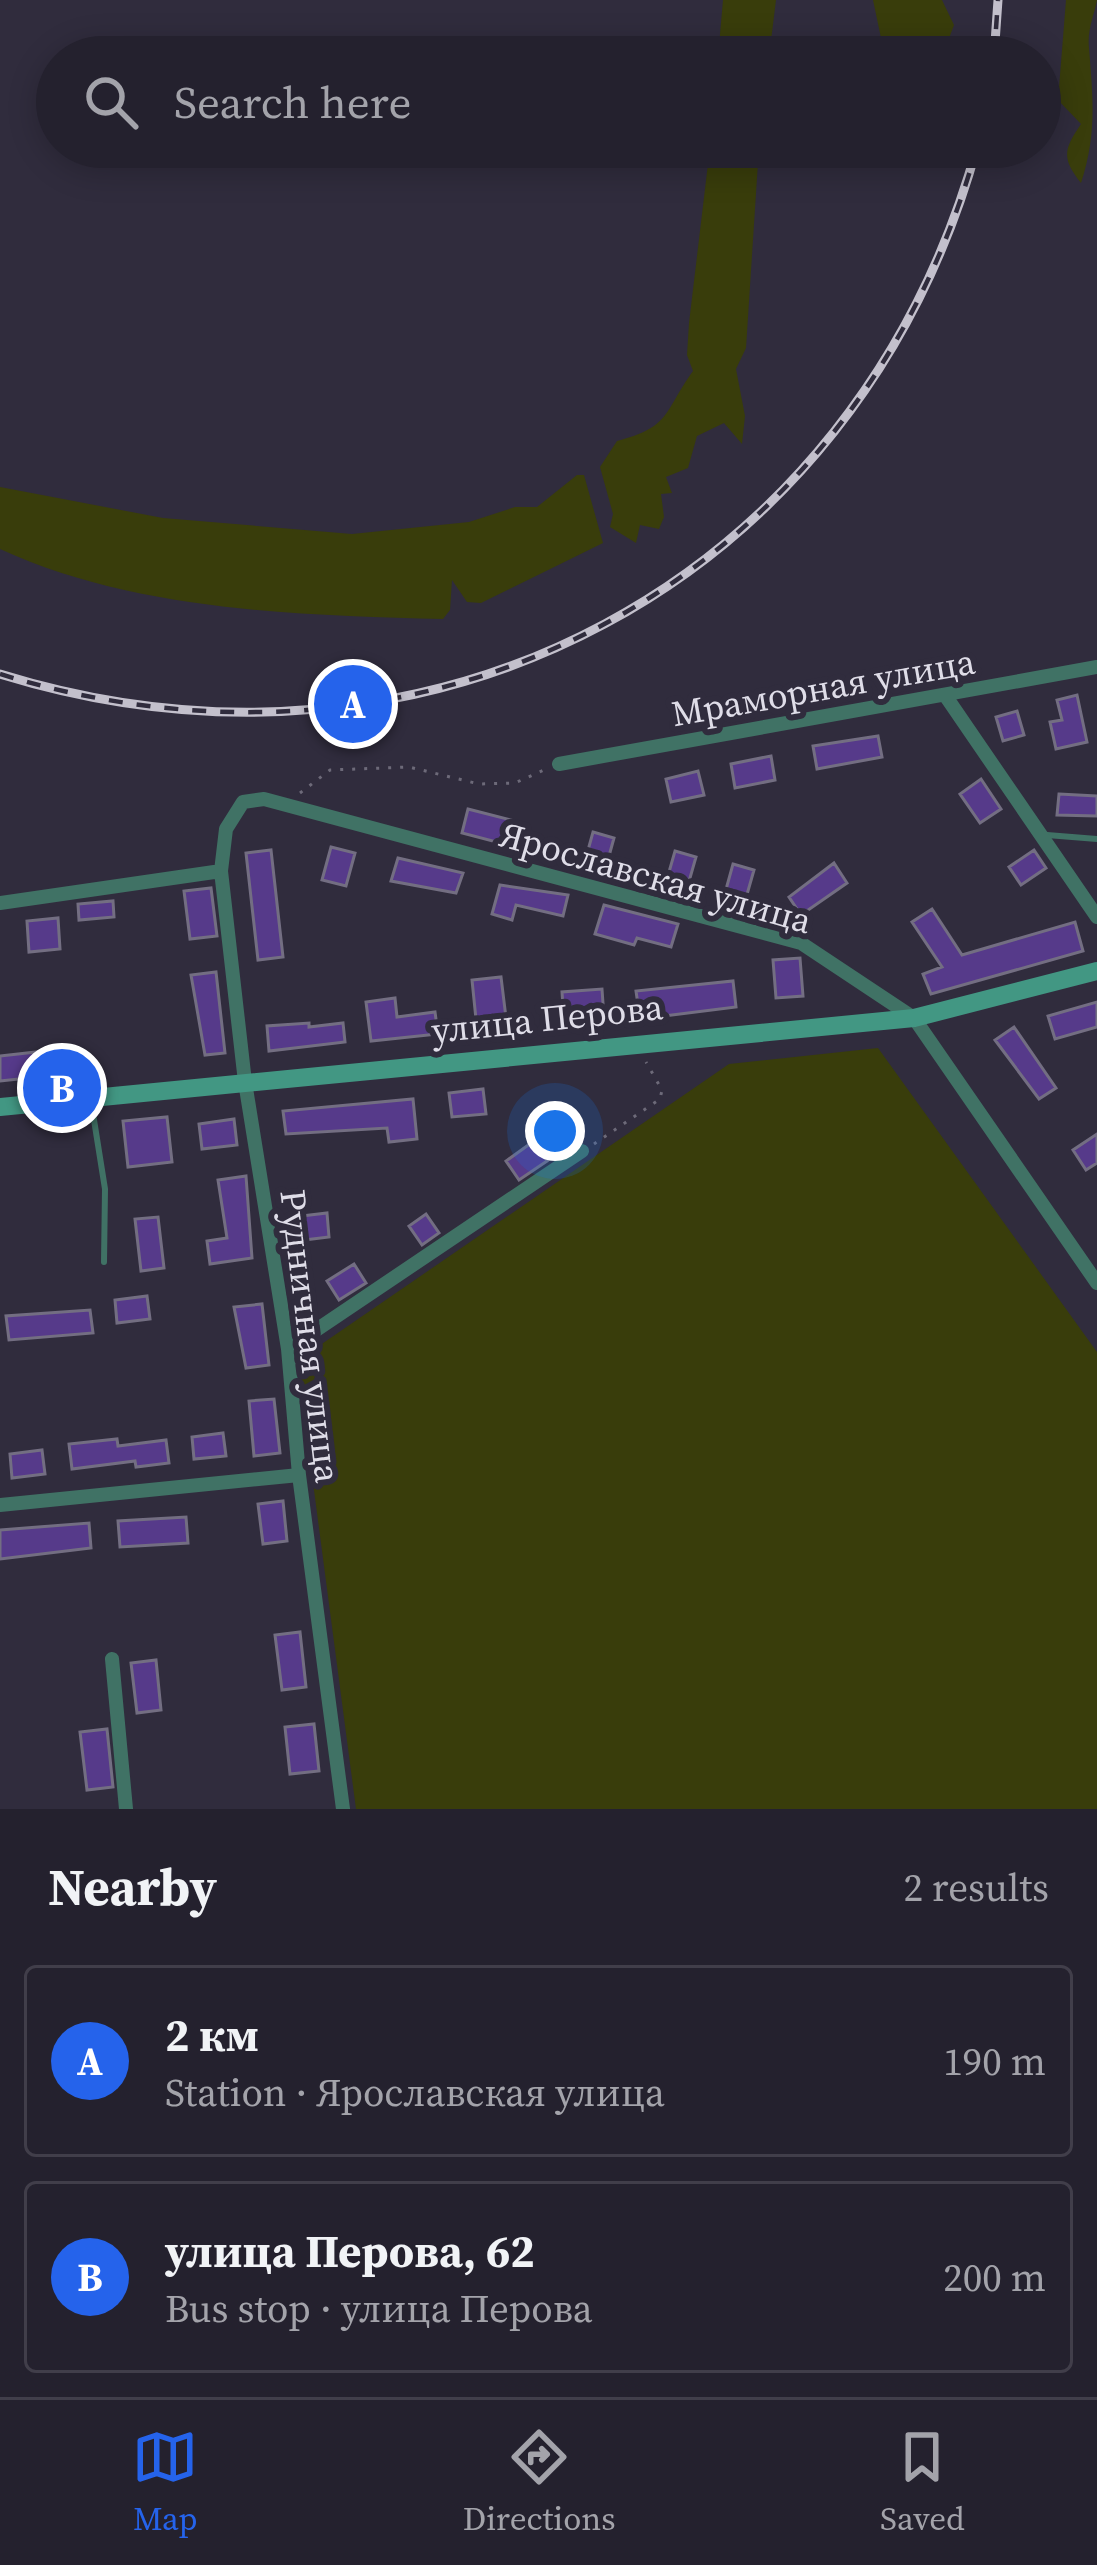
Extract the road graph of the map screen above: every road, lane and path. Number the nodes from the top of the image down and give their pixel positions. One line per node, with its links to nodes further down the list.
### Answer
1 (1097, 667): 2 (street, Мраморная улица)
2 (947, 698): 3 (street, Мраморная улица); 5 (street)
3 (559, 764): 4 (path)
4 (284, 805): 7 (street, Ярославская улица); 11 (street, Ярославская улица)
5 (1039, 835): 6 (lane); 9 (street)
6 (1097, 839)
7 (221, 872): 8 (street); 13 (street, Рудничная улица)
8 (0, 903)
9 (1097, 917)
10 (1097, 971): 11 (main road, улица Перова)
11 (914, 1018): 13 (main road, улица Перова); 18 (street, Ярославская улица)
12 (646, 1062): 16 (path)
13 (244, 1082): 14 (main road, улица Перова); 19 (street, Рудничная улица)
14 (90, 1098): 15 (main road, улица Перова); 17 (lane)
15 (0, 1107)
16 (582, 1151): 19 (street)
17 (104, 1262)
18 (1097, 1283)
19 (288, 1349): 20 (street, Рудничная улица)
20 (299, 1475): 21 (street); 24 (street, Рудничная улица)
21 (0, 1505)
22 (112, 1659): 23 (street)
23 (126, 1809)
24 (343, 1809)

